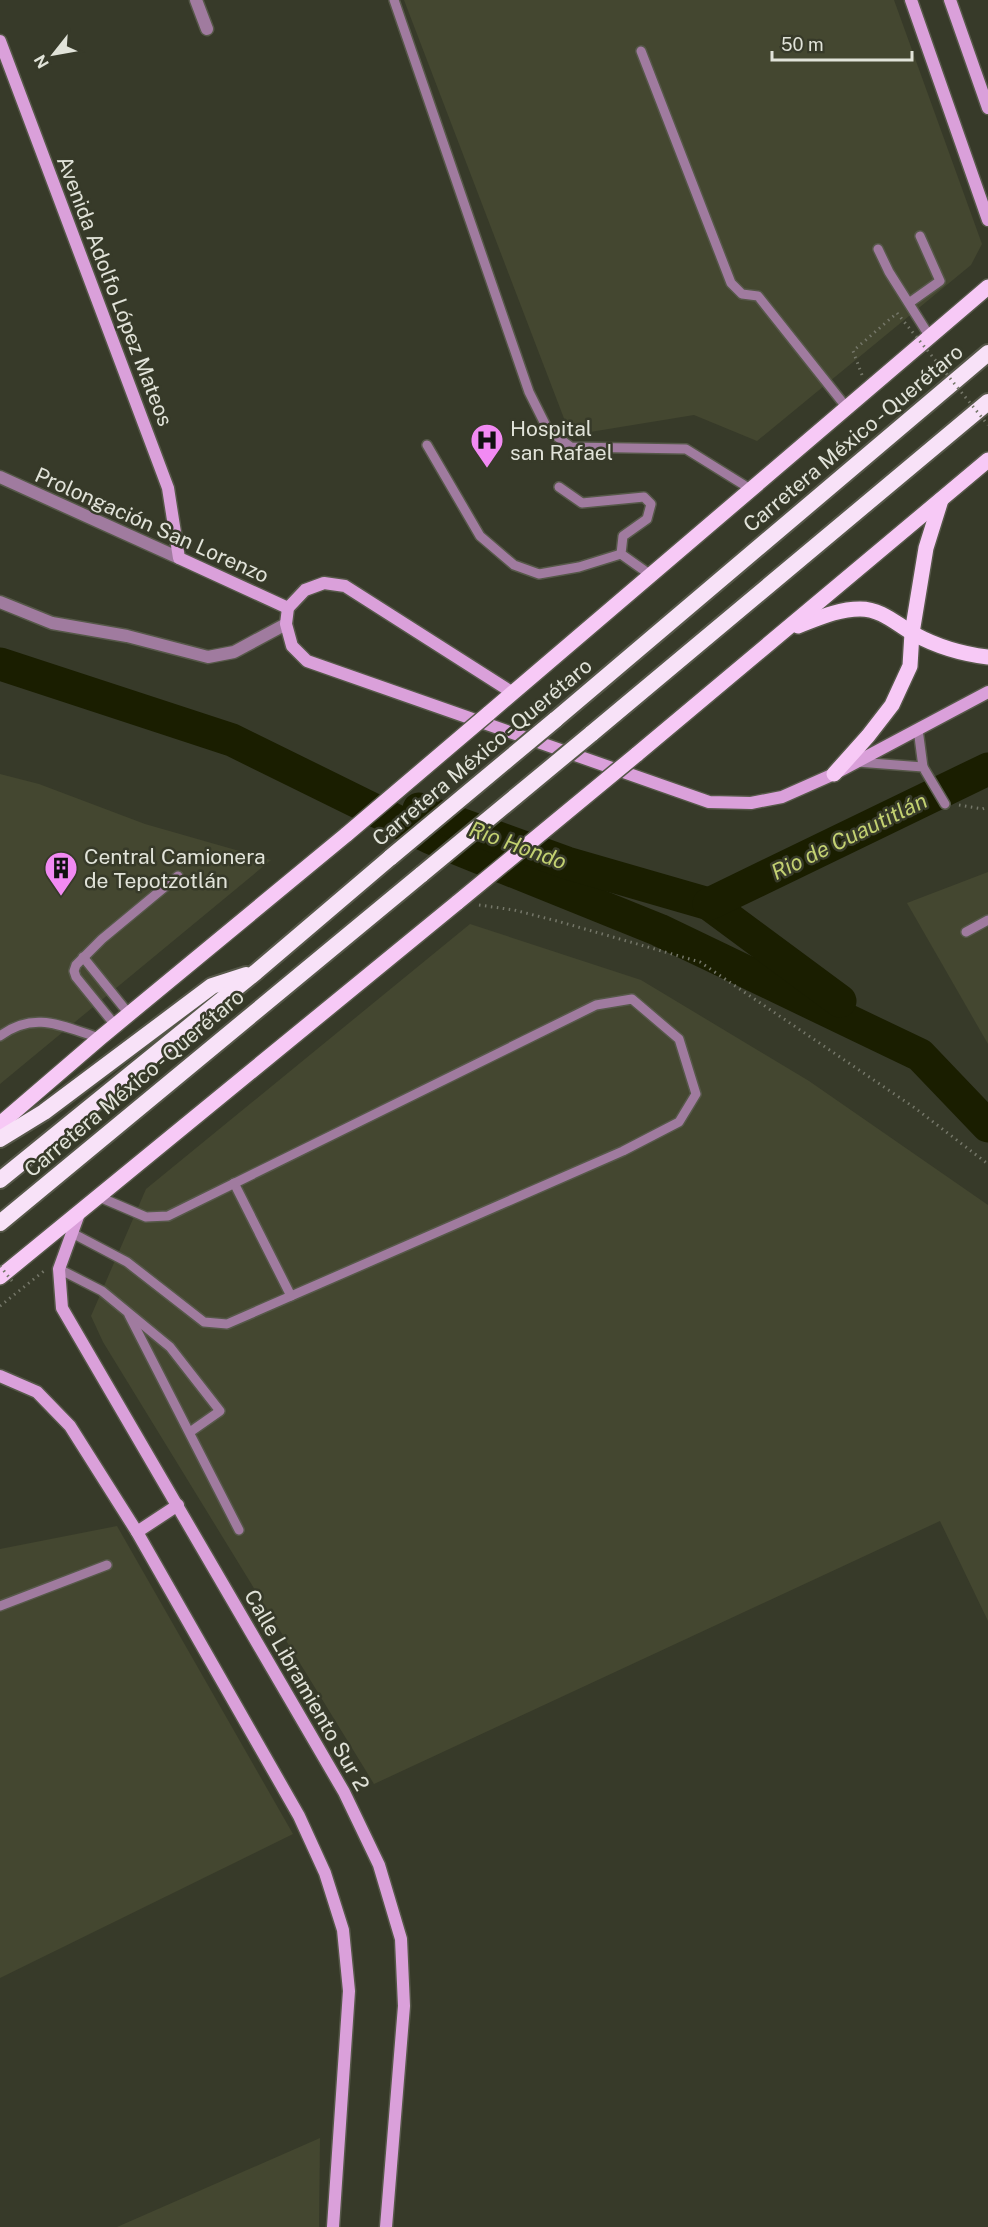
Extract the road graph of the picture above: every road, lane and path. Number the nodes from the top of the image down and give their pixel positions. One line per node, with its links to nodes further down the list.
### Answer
1 (196, 0): 5 (street)
2 (394, 0): 24 (lane)
3 (911, 0): 9 (main road)
4 (950, 0): 8 (main road)
5 (207, 29)
6 (0, 41): 27 (main road, Avenida Adolfo López Mateos)
7 (641, 51): 18 (lane)
8 (988, 108)
9 (988, 220)
10 (920, 236): 13 (lane)
11 (878, 249): 13 (lane)
12 (988, 287): 14 (main road)
13 (909, 303): 14 (lane)
14 (930, 337): 16 (main road)
15 (988, 353): 48 (highway, Carretera México - Querétaro, bridge)
16 (867, 391): 18 (main road); 19 (path, bridge)
17 (988, 402): 60 (highway, Carretera México - Querétaro, bridge)
18 (847, 408): 24 (main road)
19 (988, 426)
20 (427, 445): 26 (lane)
21 (988, 460): 25 (main road)
22 (0, 477): 27 (street, Prolongación San Lorenzo)
23 (559, 487): 26 (lane)
24 (752, 490): 28 (main road)
25 (941, 500): 32 (main road); 33 (main road)
26 (621, 554): 28 (lane)
27 (179, 558): 30 (main road, Prolongación San Lorenzo)
28 (652, 576): 36 (main road)
29 (0, 602): 31 (street)
30 (288, 608): 31 (main road); 36 (main road)
31 (286, 624): 40 (main road)
32 (787, 630): 33 (main road); 44 (main road, bridge)
33 (912, 633): 34 (main road); 40 (main road)
34 (988, 657)
35 (988, 692): 37 (main road)
36 (513, 693): 49 (main road, bridge)
37 (918, 729): 38 (main road); 39 (lane)
38 (856, 762): 39 (lane); 40 (main road)
39 (923, 767): 41 (lane)
40 (834, 774)
41 (945, 804): 42 (path)
42 (988, 807)
43 (178, 876): 47 (lane)
44 (458, 902): 55 (path); 58 (main road)
45 (988, 920): 46 (lane)
46 (966, 932)
47 (83, 957): 49 (lane); 50 (lane)
48 (256, 972): 54 (highway); 56 (highway, Carretera México - Querétaro)
49 (129, 1014): 50 (main road)
50 (115, 1025): 52 (main road)
51 (0, 1036): 52 (lane)
52 (100, 1038): 53 (main road)
53 (0, 1124)
54 (0, 1139)
55 (988, 1164)
56 (0, 1180)
57 (234, 1183): 58 (lane); 66 (lane); 66 (lane)
58 (97, 1196): 59 (main road)
59 (80, 1211): 61 (main road, Calle Libramiento Sur 2); 65 (main road)
60 (0, 1223)
61 (72, 1233): 62 (main road, Calle Libramiento Sur 2); 66 (lane)
62 (64, 1255): 64 (main road, Calle Libramiento Sur 2); 67 (path)
63 (0, 1266): 65 (path, bridge)
64 (59, 1269): 68 (lane); 71 (main road, Calle Libramiento Sur 2)
65 (6, 1279)
66 (291, 1296)
67 (0, 1306)
68 (127, 1310): 70 (lane); 70 (lane)
69 (0, 1377): 73 (main road)
70 (190, 1432): 72 (lane)
71 (178, 1505): 73 (main road); 77 (main road, Calle Libramiento Sur 2)
72 (239, 1530)
73 (136, 1532): 76 (main road)
74 (107, 1565): 75 (lane)
75 (0, 1606)
76 (333, 2227)
77 (386, 2227)

